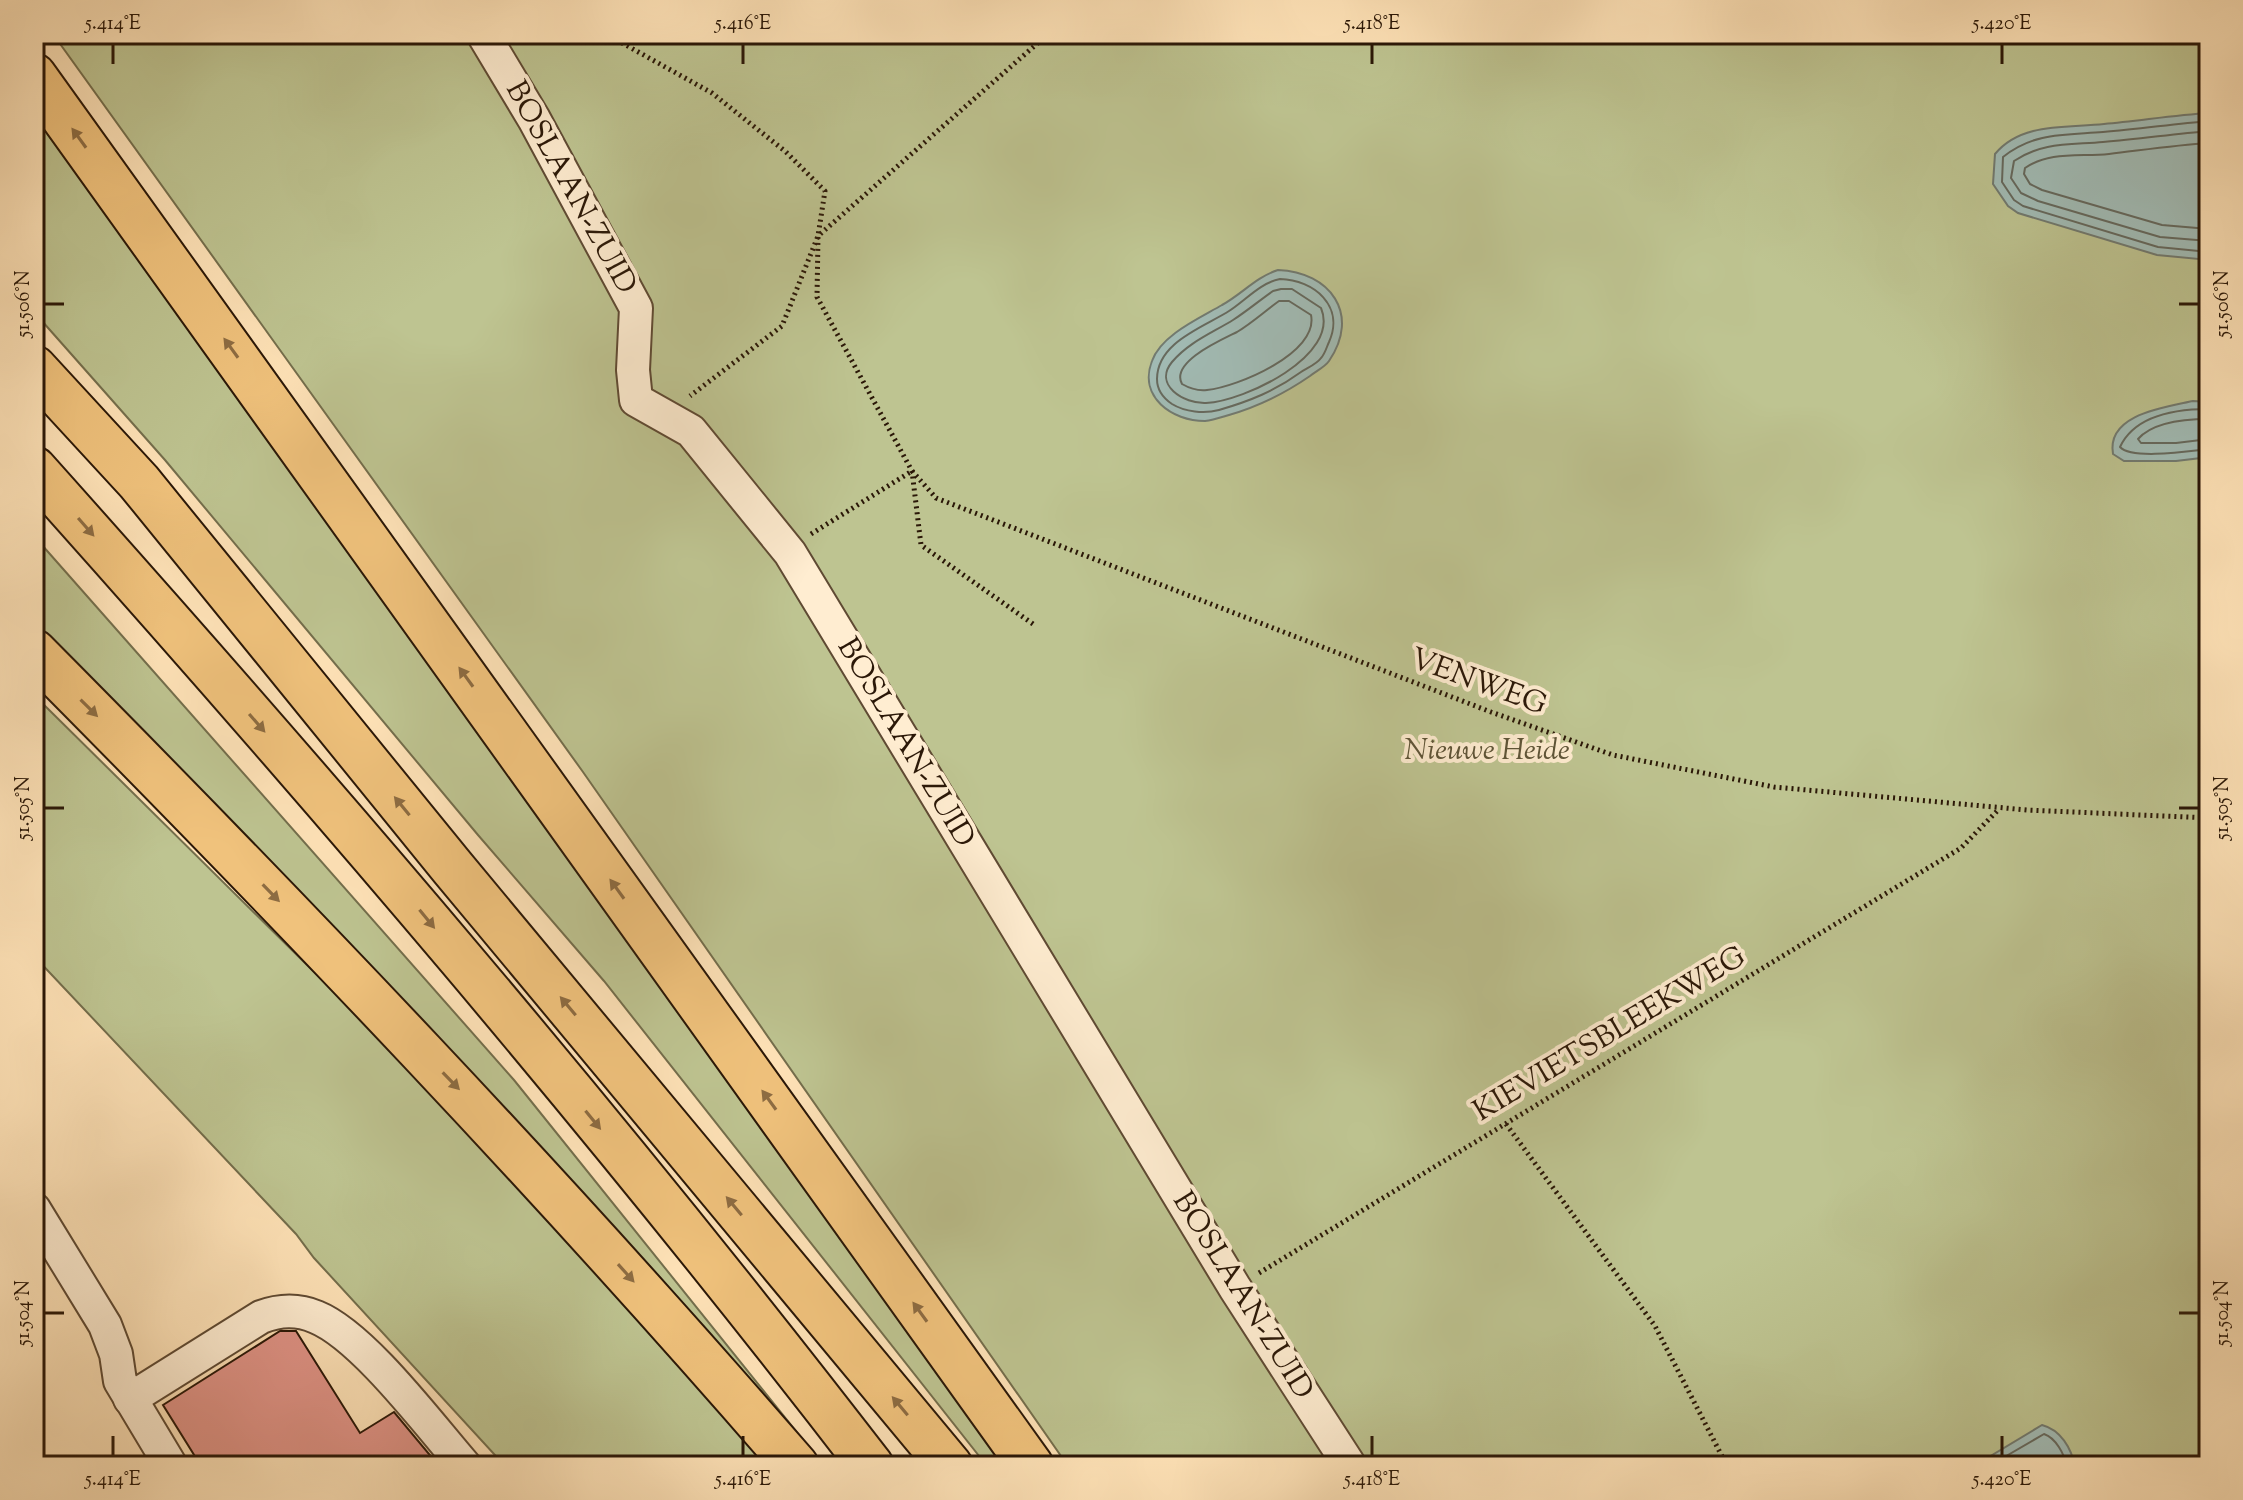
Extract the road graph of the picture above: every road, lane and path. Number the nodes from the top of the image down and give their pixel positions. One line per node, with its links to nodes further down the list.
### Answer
1 (483, 34): 7 (street, BOSLAAN-ZUID)
2 (606, 34): 5 (path)
3 (1048, 34): 5 (path)
4 (34, 76): 24 (highway, one-way to 4)
5 (818, 236): 7 (path); 9 (path)
6 (34, 368): 23 (highway, one-way to 6)
7 (664, 416): 10 (street, BOSLAAN-ZUID)
8 (34, 469): 22 (highway, one-way to 22)
9 (912, 471): 10 (path); 11 (path); 13 (path, VENWEG)
10 (790, 553): 17 (street, BOSLAAN-ZUID)
11 (1033, 624)
12 (34, 652): 21 (highway, one-way to 21)
13 (2000, 808): 14 (path, VENWEG); 15 (path, KIEVIETSBLEEKWEG)
14 (2209, 818)
15 (1506, 1124): 17 (path, KIEVIETSBLEEKWEG); 26 (path)
16 (34, 1209): 18 (street)
17 (1235, 1288): 25 (street, BOSLAAN-ZUID)
18 (125, 1390): 19 (street); 20 (street)
19 (164, 1464)
20 (465, 1466)
21 (796, 1466)
22 (871, 1466)
23 (950, 1466)
24 (1031, 1466)
25 (1350, 1466)
26 (1727, 1466)

